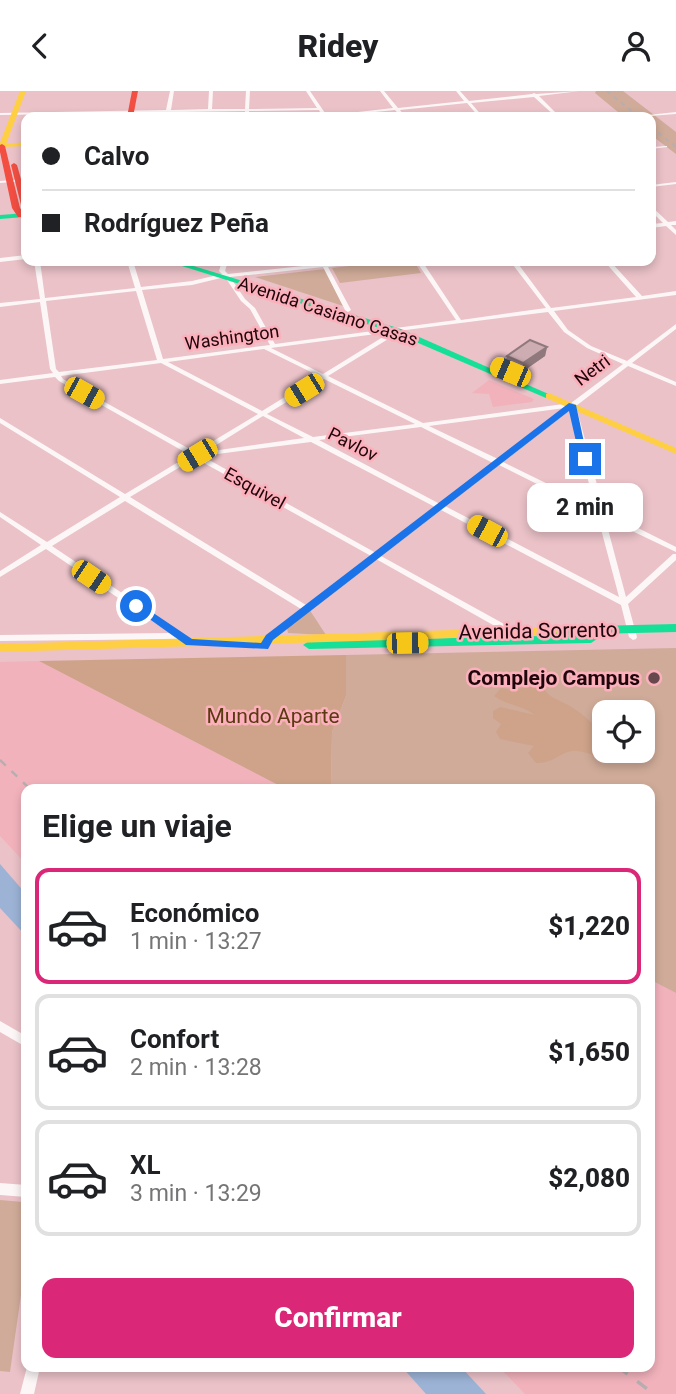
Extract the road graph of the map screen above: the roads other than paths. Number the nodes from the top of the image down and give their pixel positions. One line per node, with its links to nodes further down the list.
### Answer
1 (23, 91): 24 (main road)
2 (135, 91): 16 (main road)
3 (172, 91): 17 (street)
4 (211, 91): 15 (street)
5 (248, 91): 13 (street)
6 (308, 91): 12 (street)
7 (382, 91): 14 (street)
8 (458, 91): 11 (street)
9 (578, 91): 10 (street)
10 (533, 93): 11 (street); 21 (street)
11 (468, 102): 14 (street); 20 (street)
12 (320, 109): 13 (street); 18 (street)
13 (247, 110): 15 (street)
14 (397, 110): 19 (street)
15 (210, 111): 17 (street)
16 (131, 112)
17 (169, 112)
18 (322, 112)
19 (376, 112)
20 (477, 112)
21 (553, 112)
22 (676, 113): 26 (street)
23 (0, 114): 24 (street)
24 (14, 114): 25 (street); 27 (main road)
25 (21, 114)
26 (656, 115)
27 (4, 146): 30 (main road)
28 (665, 147): 29 (street)
29 (656, 148)
30 (14, 181): 33 (main road)
31 (676, 183): 32 (street)
32 (656, 185)
33 (21, 211)
34 (656, 213): 38 (street)
35 (21, 214): 36 (main road)
36 (0, 217)
37 (676, 223): 38 (street)
38 (667, 224): 39 (street); 40 (street)
39 (656, 225)
40 (676, 233)
41 (21, 258): 42 (street)
42 (0, 260)
43 (38, 266): 56 (street)
44 (132, 266): 53 (street)
45 (194, 266): 52 (main road, Avenida Casiano Casas)
46 (205, 266): 52 (main road, Avenida Casiano Casas)
47 (295, 266): 52 (street)
48 (326, 266): 58 (street)
49 (422, 266): 60 (street)
50 (517, 266): 59 (street)
51 (611, 266): 55 (street)
52 (228, 273): 53 (street); 58 (main road, Avenida Casiano Casas); 61 (main road, Avenida Casiano Casas); 63 (street)
53 (139, 289): 56 (street); 65 (street)
54 (676, 293): 55 (street, Washington)
55 (639, 297): 59 (street, Washington)
56 (44, 300): 57 (street); 67 (street)
57 (0, 306)
58 (348, 310): 61 (main road, Avenida Casiano Casas)
59 (549, 310): 60 (street, Washington); 66 (street)
60 (458, 321): 61 (street, Washington)
61 (403, 330): 63 (street, Washington); 68 (street); 71 (main road, Avenida Casiano Casas)
62 (674, 330): 66 (street, Netri)
63 (273, 345): 64 (street, Washington)
64 (262, 346): 65 (street, Washington); 68 (street)
65 (160, 360): 67 (street, Washington); 72 (street, Pavlov)
66 (627, 363): 70 (street); 71 (street, Netri)
67 (57, 374): 69 (street, Washington); 78 (street, Esquivel)
68 (324, 377): 72 (street); 74 (street)
69 (0, 382)
70 (676, 384)
71 (574, 403): 74 (street); 76 (main road, Avenida Casiano Casas); 77 (main road, Avenida Casiano Casas); 79 (street, Netri); 82 (street)
72 (263, 415): 75 (street, Pavlov); 78 (street)
73 (0, 420): 80 (street)
74 (421, 425): 75 (street); 79 (street)
75 (307, 439): 78 (street); 81 (street, Pavlov)
76 (676, 445)
77 (676, 451)
78 (197, 455): 80 (street); 86 (street, Esquivel)
79 (496, 463): 81 (street, Netri); 82 (street)
80 (124, 499): 84 (street); 90 (street)
81 (441, 507): 86 (street, Netri); 89 (street, Pavlov)
82 (598, 513): 85 (street); 89 (street)
83 (0, 514): 84 (street)
84 (46, 547): 88 (street); 96 (street)
85 (676, 550)
86 (375, 555): 90 (street, Netri); 93 (street, Esquivel)
87 (676, 556): 89 (street)
88 (0, 575)
89 (624, 603): 92 (street)
90 (306, 609): 97 (street, Netri)
91 (676, 628): 92 (main road, Avenida Sorrento)
92 (632, 633): 93 (main road, Avenida Sorrento); 94 (main road, Avenida Sorrento)
93 (513, 636): 97 (main road, Avenida Sorrento)
94 (676, 636)
95 (0, 638): 96 (street)
96 (185, 639): 97 (main road, Avenida Sorrento); 98 (main road, Avenida Sorrento)
97 (267, 642)
98 (0, 648)
99 (0, 1026): 100 (street)
100 (21, 1039)
101 (0, 1189): 102 (street)
102 (21, 1191)
103 (32, 1372): 104 (street)
104 (27, 1394)

